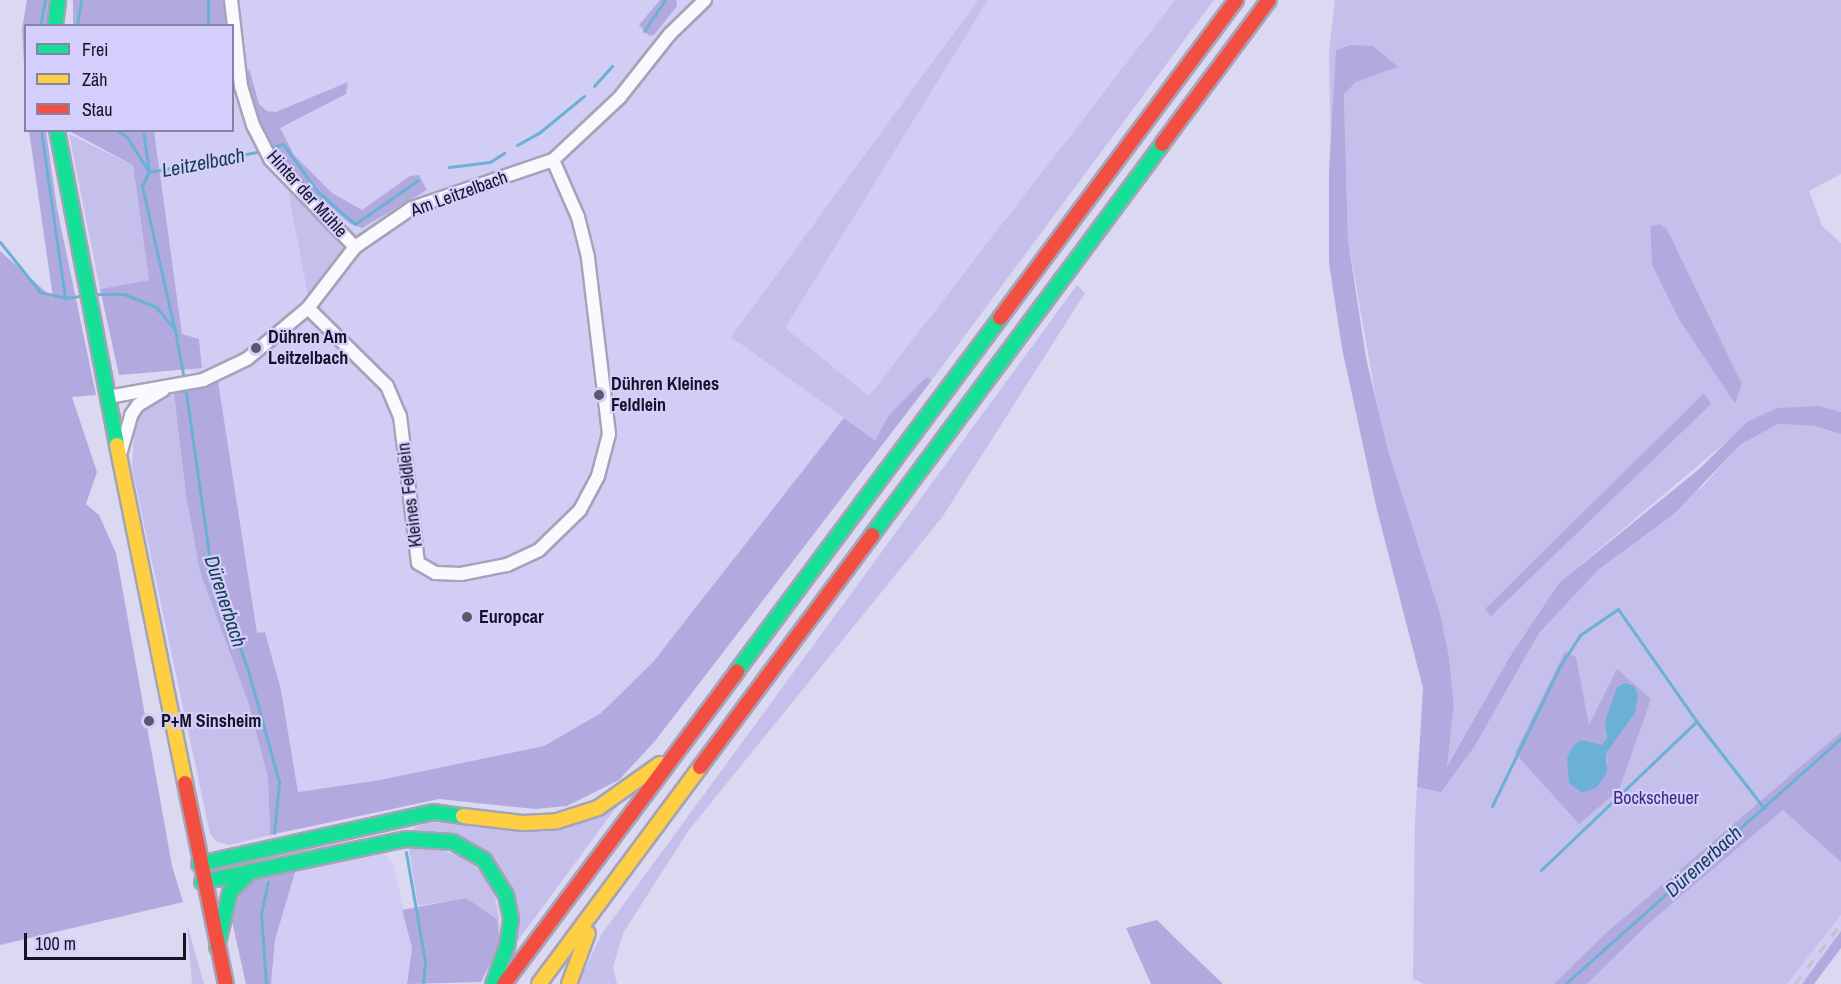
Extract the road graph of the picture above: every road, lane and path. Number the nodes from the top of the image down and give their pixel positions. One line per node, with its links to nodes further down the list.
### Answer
1 (58, 0): 6 (main road)
2 (231, 0): 9 (street, Hinter der Mühle)
3 (705, 0): 8 (street, Am Leitzelbach)
4 (1236, 0): 14 (main road)
5 (1269, 0): 18 (main road)
6 (55, 24)
7 (57, 132): 12 (main road)
8 (553, 160): 9 (street, Am Leitzelbach); 10 (street, Kleines Feldlein)
9 (355, 247): 10 (street, Am Leitzelbach)
10 (309, 308): 11 (street, Am Leitzelbach)
11 (174, 385): 12 (street, Am Leitzelbach); 13 (street, Am Leitzelbach)
12 (108, 397): 13 (main road)
13 (119, 458): 15 (main road)
14 (678, 750): 15 (main road); 22 (main road)
15 (199, 864): 17 (main road)
16 (248, 874): 17 (main road); 19 (main road); 21 (main road)
17 (202, 882): 19 (main road)
18 (605, 896): 23 (main road); 24 (main road)
19 (217, 947): 20 (main road)
20 (226, 984)
21 (494, 984)
22 (504, 984)
23 (539, 984)
24 (569, 984)

